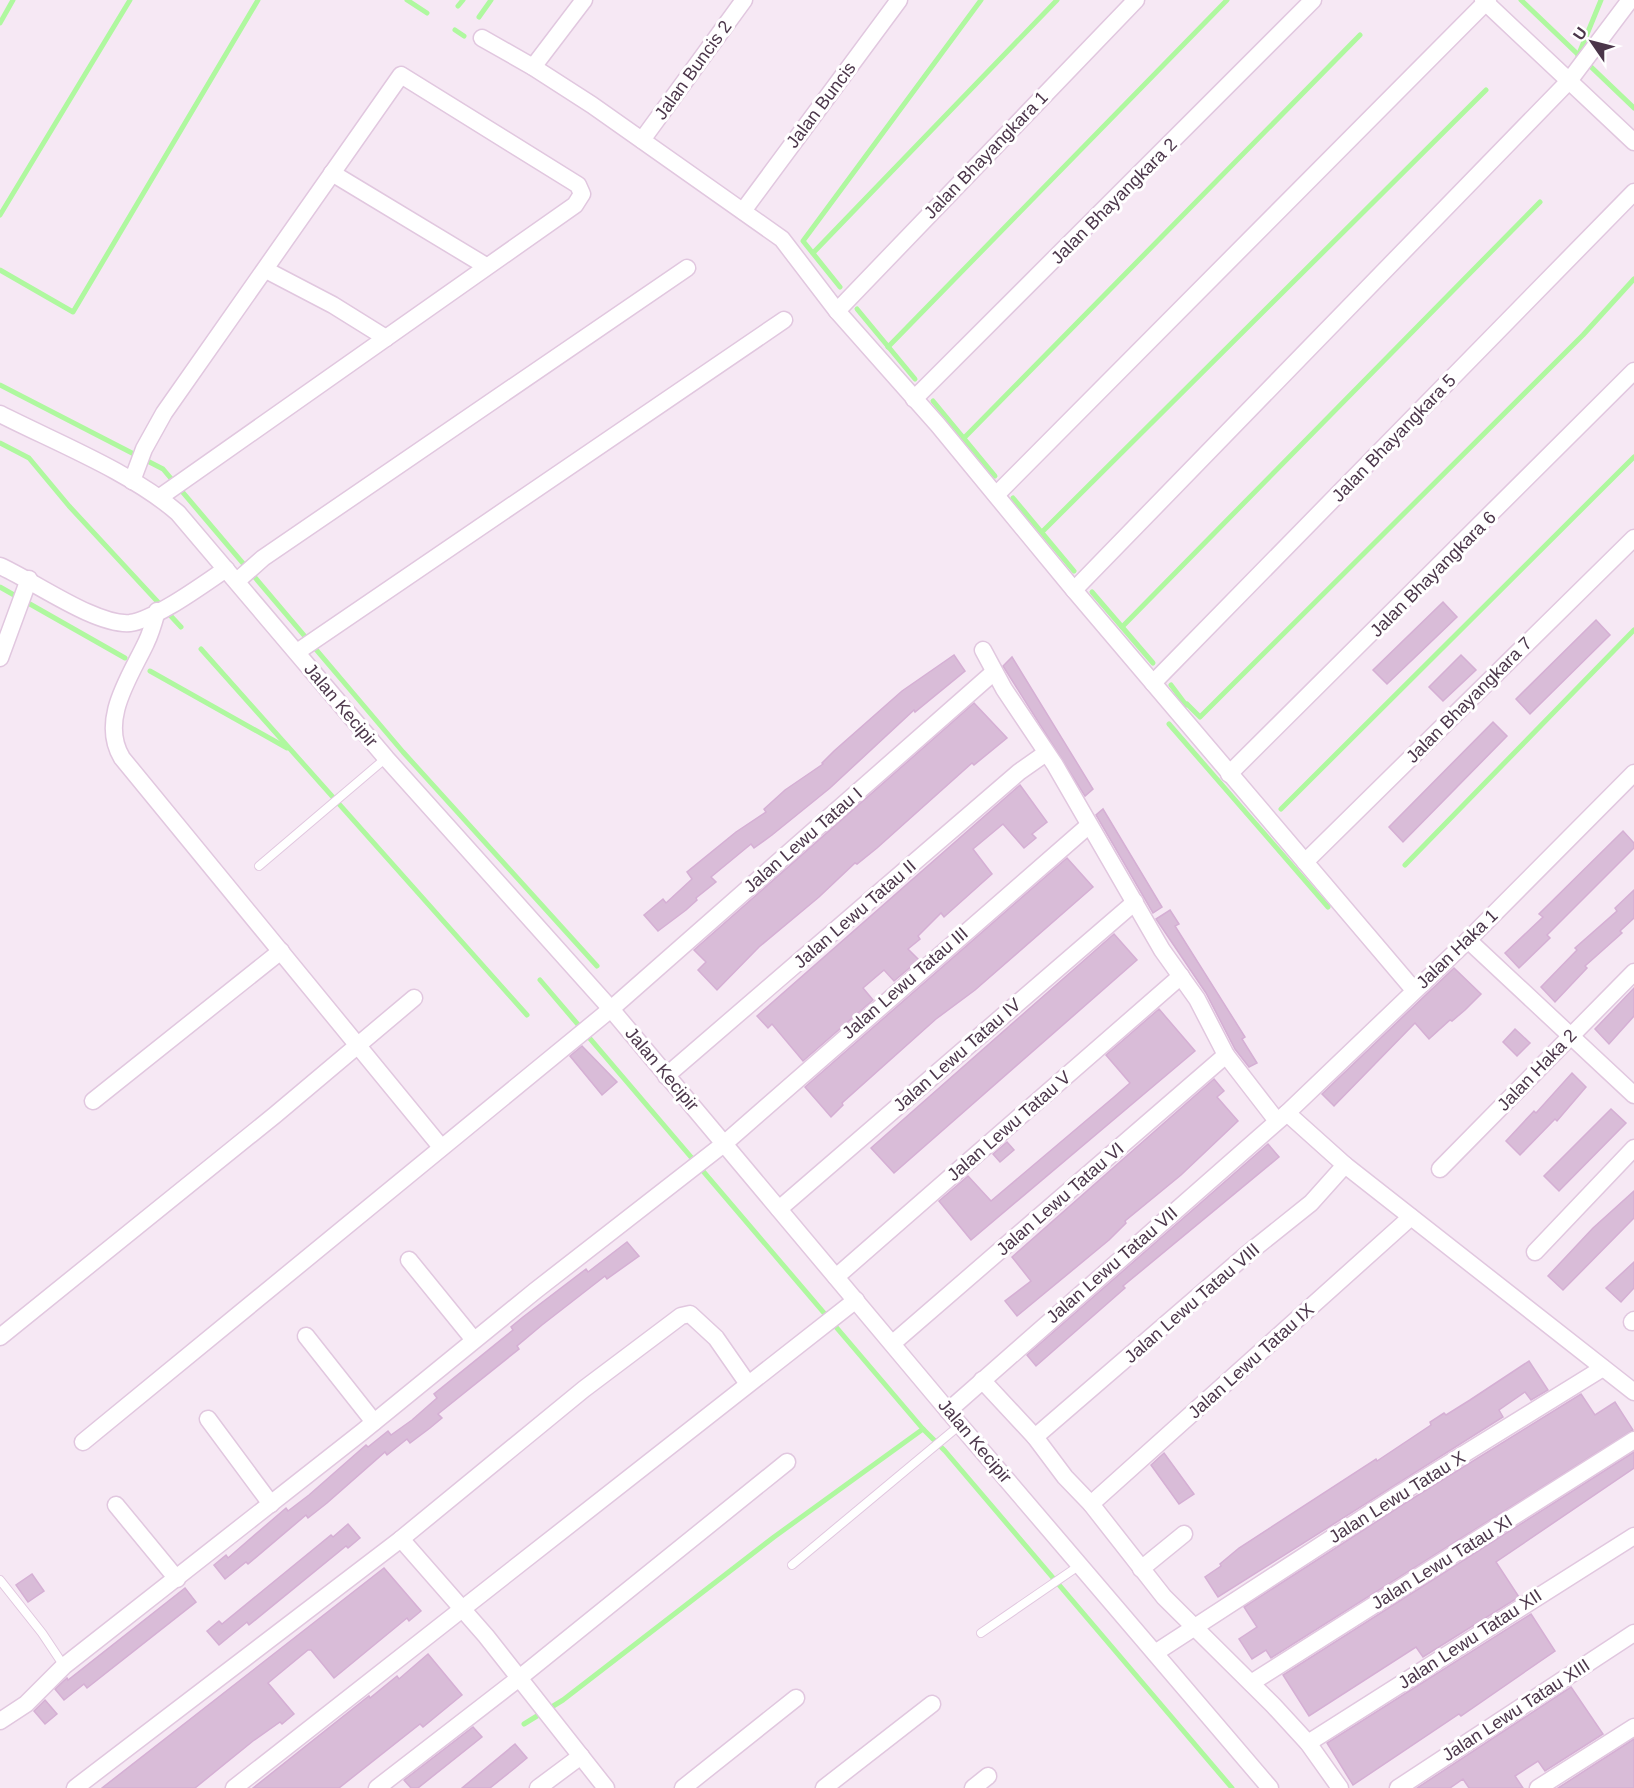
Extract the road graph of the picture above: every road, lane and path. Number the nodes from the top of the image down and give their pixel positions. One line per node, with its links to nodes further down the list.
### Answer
1 (584, 0): 9 (street)
2 (744, 0): 11 (street, Jalan Buncis 2)
3 (899, 0): 15 (street, Jalan Buncis)
4 (1136, 0): 19 (street, Jalan Bhayangkara 1)
5 (1313, 0): 23 (street, Jalan Bhayangkara 2)
6 (1630, 0): 10 (street)
7 (1486, 1): 10 (street); 27 (street)
8 (482, 38): 9 (street)
9 (533, 67): 11 (street)
10 (1569, 81): 12 (street); 32 (street)
11 (642, 140): 15 (street)
12 (1634, 142)
13 (332, 173): 16 (street); 16 (street); 18 (street)
14 (1634, 192): 38 (street, Jalan Bhayangkara 5)
15 (743, 211): 19 (street)
16 (486, 266): 21 (street)
17 (687, 268): 30 (street)
18 (266, 270): 21 (street); 25 (street)
19 (837, 311): 23 (street)
20 (784, 320): 34 (street)
21 (386, 338): 26 (street)
22 (1634, 371): 42 (street, Jalan Bhayangkara 6)
23 (914, 399): 27 (street)
24 (0, 414): 25 (street, Jalan Kecipir)
25 (134, 474): 26 (street, Jalan Kecipir)
26 (165, 493): 30 (street, Jalan Kecipir)
27 (996, 495): 32 (street)
28 (1634, 538): 44 (street, Jalan Bhayangkara 7)
29 (0, 566): 31 (street)
30 (237, 574): 33 (street); 34 (street, Jalan Kecipir)
31 (29, 579): 33 (street); 36 (street)
32 (1074, 590): 38 (street)
33 (157, 611): 48 (street)
34 (301, 650): 40 (street, Jalan Kecipir)
35 (983, 650): 37 (street)
36 (0, 658)
37 (994, 672): 39 (street); 53 (street, Jalan Lewu Tatau I)
38 (1153, 683): 42 (street)
39 (1046, 753): 43 (street); 57 (street, Jalan Lewu Tatau II)
40 (386, 758): 45 (lane); 53 (street, Jalan Kecipir)
41 (1634, 773): 47 (street, Jalan Haka 1)
42 (1229, 774): 44 (street)
43 (1088, 826): 46 (street); 61 (street, Jalan Lewu Tatau III)
44 (1305, 862): 51 (street)
45 (259, 866)
46 (1135, 902): 50 (street); 66 (street, Jalan Lewu Tatau IV)
47 (1468, 940): 51 (street, Jalan Haka 1); 54 (street)
48 (281, 951): 55 (street); 59 (street)
49 (1634, 972): 54 (street, Jalan Haka 2)
50 (1181, 976): 56 (street); 70 (street, Jalan Lewu Tatau V)
51 (1414, 990): 60 (street, Jalan Haka 1)
52 (414, 998): 55 (street)
53 (611, 1009): 57 (street, Jalan Kecipir); 62 (street, Jalan Lewu Tatau I)
54 (1571, 1035): 58 (street); 65 (street, Jalan Haka 2)
55 (357, 1046): 62 (street); 73 (street)
56 (1226, 1055): 60 (street); 75 (street, Jalan Lewu Tatau VI)
57 (666, 1076): 61 (street, Jalan Kecipir)
58 (1634, 1095)
59 (93, 1101)
60 (1282, 1117): 64 (street); 77 (street, Jalan Lewu Tatau VII)
61 (725, 1143): 66 (street, Jalan Kecipir); 74 (street, Jalan Lewu Tatau III)
62 (441, 1147): 86 (street, Jalan Lewu Tatau I)
63 (1634, 1148): 68 (street)
64 (1345, 1165): 67 (street); 84 (street, Jalan Lewu Tatau VIII)
65 (1440, 1170)
66 (779, 1209): 70 (street, Jalan Kecipir)
67 (1411, 1217): 76 (street); 89 (street, Jalan Lewu Tatau IX)
68 (1535, 1252)
69 (409, 1260): 74 (street)
70 (836, 1277): 71 (street, Jalan Kecipir)
71 (856, 1300): 75 (street, Jalan Kecipir); 78 (street)
72 (306, 1336): 82 (street)
73 (0, 1337)
74 (474, 1340): 82 (street, Jalan Lewu Tatau III)
75 (894, 1343): 80 (street, Jalan Kecipir)
76 (1603, 1368): 79 (street); 100 (street, Jalan Lewu Tatau X)
77 (982, 1380): 80 (street, Jalan Lewu Tatau VII); 84 (street)
78 (748, 1384): 93 (street); 99 (street)
79 (1634, 1392)
80 (948, 1411): 83 (street, Jalan Kecipir)
81 (208, 1419): 88 (street)
82 (374, 1422): 88 (street, Jalan Lewu Tatau III)
83 (960, 1425): 94 (lane); 95 (street, Jalan Kecipir)
84 (1035, 1437): 89 (street)
85 (1634, 1440): 106 (street, Jalan Lewu Tatau XI)
86 (83, 1442)
87 (787, 1462): 105 (street)
88 (271, 1504): 97 (street, Jalan Lewu Tatau III)
89 (1091, 1504): 96 (street)
90 (116, 1505): 97 (street)
91 (1184, 1533): 96 (street)
92 (1634, 1536): 111 (street, Jalan Lewu Tatau XII)
93 (401, 1539): 99 (street); 114 (street)
94 (792, 1565)
95 (1081, 1565): 101 (lane); 103 (street, Jalan Kecipir)
96 (1141, 1569): 100 (street)
97 (177, 1579): 104 (street, Jalan Lewu Tatau III)
98 (0, 1580): 104 (lane)
99 (463, 1609): 105 (street); 115 (street)
100 (1192, 1628): 103 (street, Jalan Lewu Tatau X); 106 (street)
101 (981, 1633)
102 (1634, 1633): 124 (street, Jalan Lewu Tatau XIII)
103 (1155, 1653): 122 (street, Jalan Kecipir)
104 (64, 1666): 109 (street, Jalan Lewu Tatau III)
105 (518, 1679): 112 (street); 116 (street)
106 (1251, 1683): 111 (street)
107 (796, 1698): 119 (street)
108 (932, 1704): 120 (street)
109 (0, 1721)
110 (1634, 1726): 125 (street)
111 (1308, 1743): 123 (street)
112 (581, 1756): 117 (street); 118 (street)
113 (988, 1776): 121 (street)
114 (75, 1788)
115 (234, 1788)
116 (377, 1788)
117 (538, 1788)
118 (606, 1788)
119 (683, 1788)
120 (824, 1788)
121 (973, 1788)
122 (1270, 1788)
123 (1340, 1788)
124 (1398, 1788)
125 (1538, 1788)

